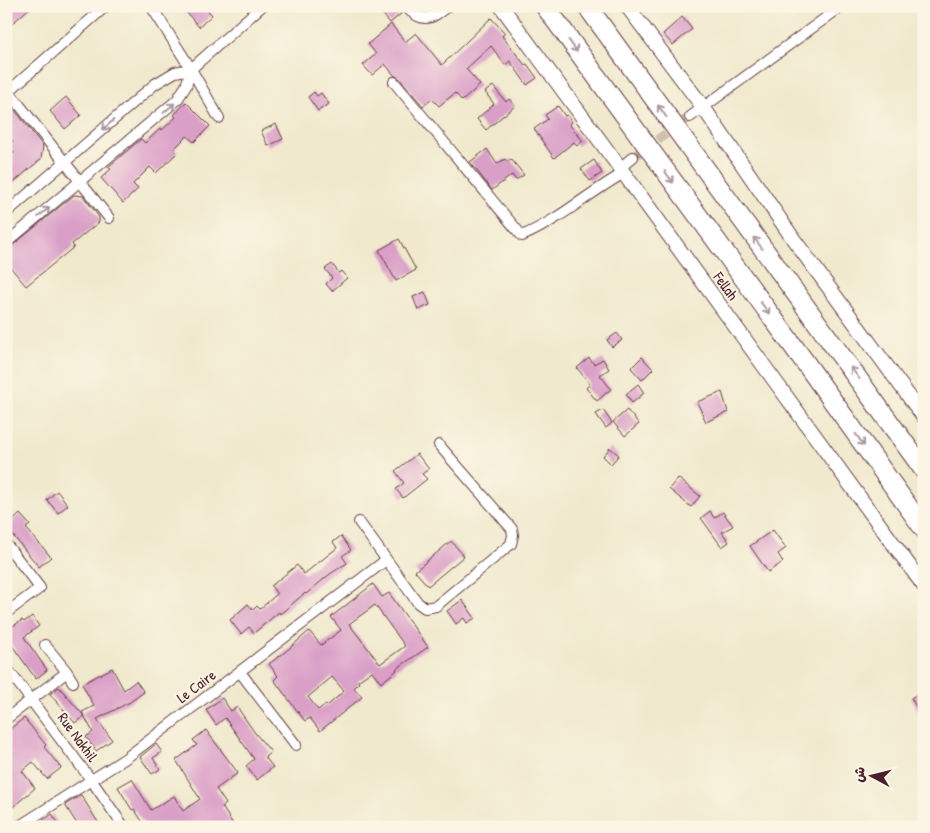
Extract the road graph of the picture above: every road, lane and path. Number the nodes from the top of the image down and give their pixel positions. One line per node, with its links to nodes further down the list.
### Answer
1 (106, 6): 13 (street)
2 (151, 6): 11 (street)
3 (262, 6): 11 (street)
4 (404, 6): 5 (street)
5 (448, 6)
6 (501, 6): 19 (street, Fellah)
7 (544, 6): 28 (highway, one-way to 28)
8 (587, 6): 26 (highway, one-way to 8)
9 (627, 6): 14 (street)
10 (842, 6): 14 (street)
11 (191, 69): 16 (street); 18 (street, one-way to 18); 20 (street, one-way to 11)
12 (394, 82): 19 (street)
13 (8, 90): 18 (street)
14 (703, 107): 15 (street); 24 (street)
15 (690, 117)
16 (219, 118)
17 (633, 157): 19 (street)
18 (66, 162): 20 (street); 21 (street)
19 (622, 170): 31 (street, Fellah)
20 (80, 181): 22 (street); 23 (street, one-way to 20)
21 (6, 213)
22 (109, 218)
23 (6, 243)
24 (924, 417)
25 (439, 444): 30 (street)
26 (924, 470)
27 (359, 522): 30 (street)
28 (924, 529)
29 (6, 544): 32 (street)
30 (386, 560): 36 (street, Le Caire)
31 (924, 586)
32 (6, 613)
33 (45, 645): 35 (street)
34 (6, 667): 38 (street, Rue Nakhil)
35 (67, 672): 37 (street); 38 (street)
36 (240, 672): 40 (street); 41 (street, Le Caire)
37 (73, 682)
38 (31, 699): 39 (street); 41 (street, Rue Nakhil)
39 (6, 719)
40 (296, 745)
41 (92, 781): 42 (street, Le Caire); 43 (street, Rue Nakhil)
42 (21, 826)
43 (124, 827)

